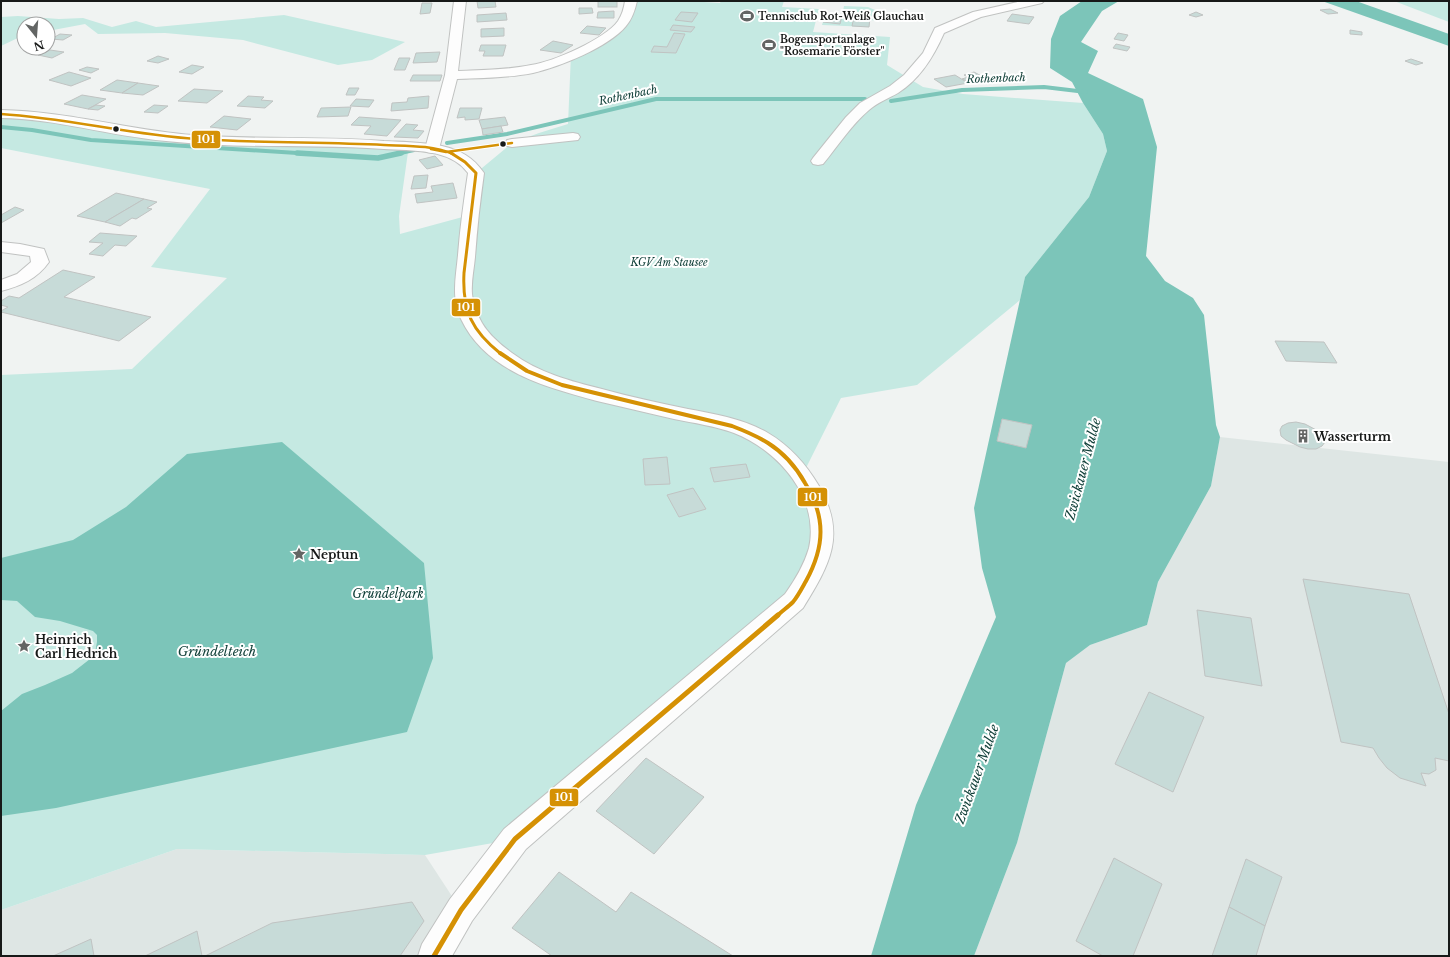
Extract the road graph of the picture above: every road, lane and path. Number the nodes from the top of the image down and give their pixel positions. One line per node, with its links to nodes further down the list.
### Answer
1 (460, 1): 4 (street)
2 (630, 1): 4 (street)
3 (1038, 1): 9 (street)
4 (451, 75): 8 (street)
5 (1, 114): 8 (street)
6 (574, 137): 7 (street)
7 (512, 143)
8 (432, 149): 12 (street)
9 (818, 161)
10 (1, 247): 11 (street)
11 (1, 286)
12 (434, 956)

